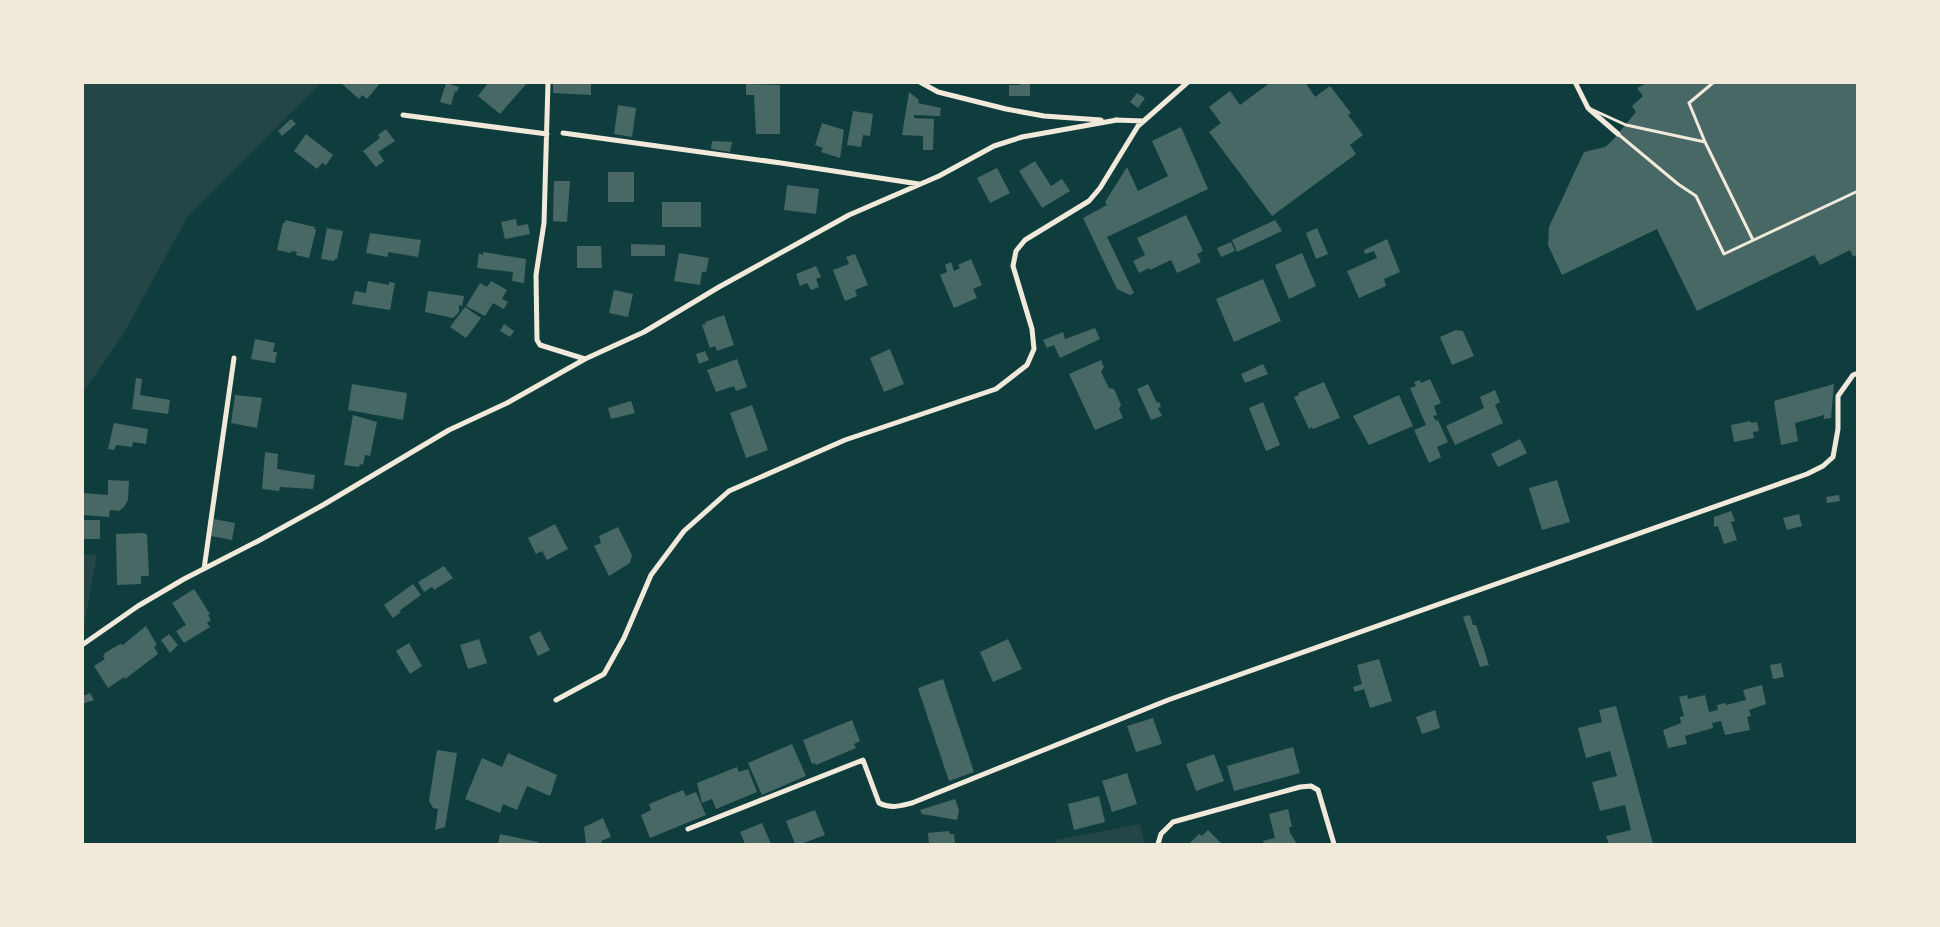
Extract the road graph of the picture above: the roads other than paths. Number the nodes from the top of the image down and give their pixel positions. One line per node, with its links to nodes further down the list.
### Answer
1 (548, 82): 11 (street)
2 (920, 82): 8 (street)
3 (1188, 82): 9 (street)
4 (1575, 82): 6 (street)
5 (1714, 82): 13 (lane)
6 (1588, 108): 12 (street); 13 (lane)
7 (403, 115): 11 (street)
8 (1117, 120): 9 (street); 14 (street)
9 (1144, 120): 22 (street)
10 (563, 133): 14 (street)
11 (547, 134): 18 (street)
12 (1618, 134): 16 (lane)
13 (1705, 142): 16 (lane)
14 (919, 184): 18 (street)
15 (1858, 191): 16 (lane)
16 (1753, 240)
17 (234, 358): 20 (street)
18 (585, 360): 20 (street)
19 (1858, 373): 23 (street)
20 (204, 568): 21 (street)
21 (82, 646)
22 (556, 700)
23 (688, 829)
24 (1158, 844): 25 (street)
25 (1334, 844)

